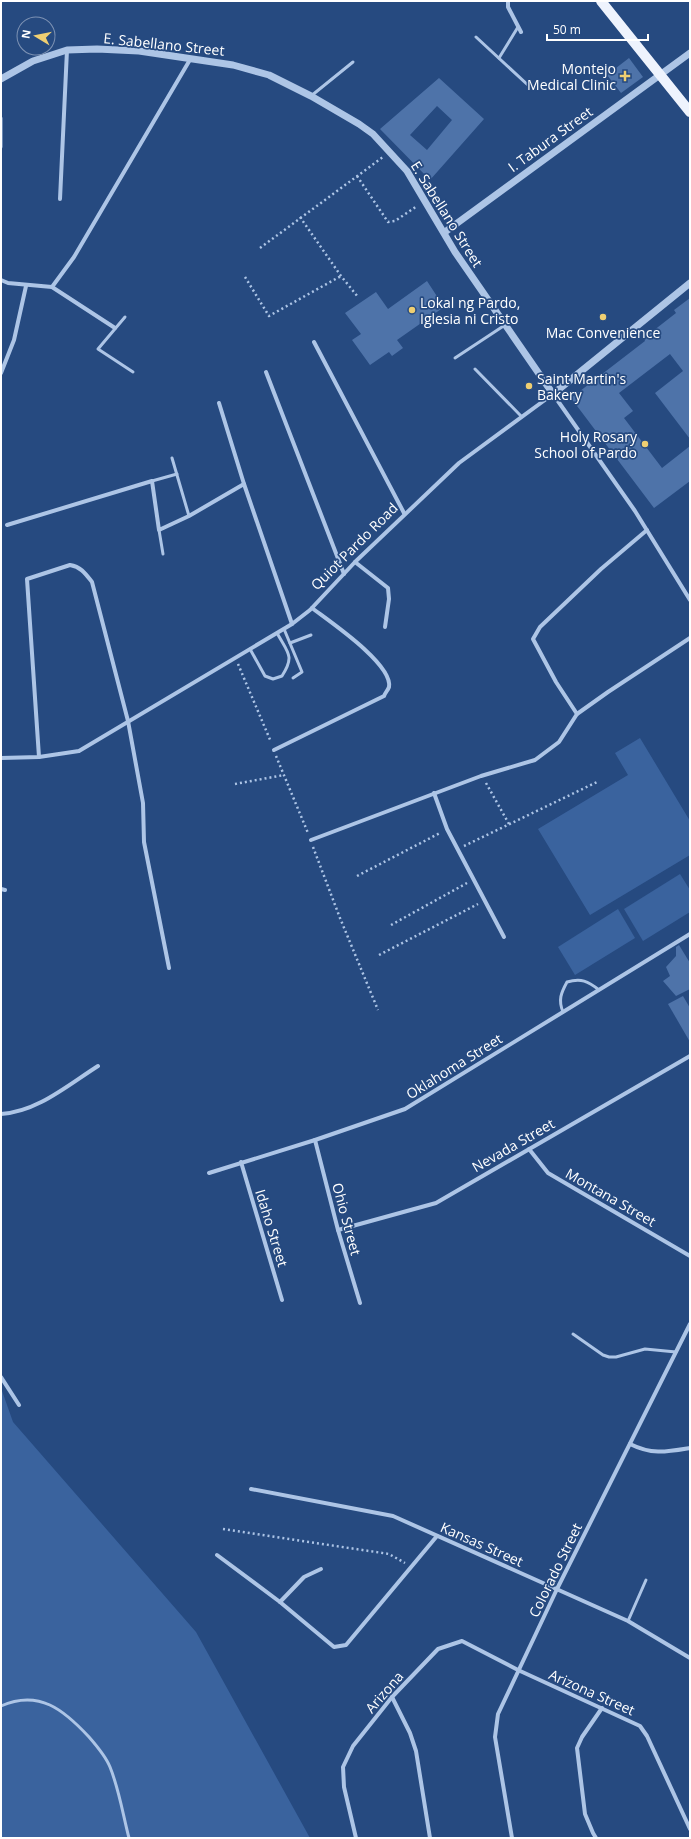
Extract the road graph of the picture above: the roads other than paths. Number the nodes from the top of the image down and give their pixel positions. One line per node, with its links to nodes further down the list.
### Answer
1 (508, 1): 3 (street)
2 (601, 1): 11 (main road)
3 (518, 27): 4 (street); 9 (lane)
4 (521, 32)
5 (476, 37): 9 (lane)
6 (67, 50): 8 (street, E. Sabellano Street); 12 (street, E. Sabellano Street); 18 (street)
7 (690, 53): 11 (street, I. Tabura Street)
8 (192, 58): 14 (street, E. Sabellano Street); 23 (street)
9 (499, 58): 13 (lane)
10 (353, 62): 14 (lane)
11 (661, 74): 15 (main road); 19 (street, I. Tabura Street)
12 (1, 79)
13 (529, 86)
14 (311, 96): 19 (street, E. Sabellano Street)
15 (690, 112)
16 (1, 118): 17 (lane)
17 (1, 147)
18 (60, 199)
19 (445, 232): 25 (street, E. Sabellano Street)
20 (1, 280): 22 (street)
21 (690, 283): 33 (street, Quiot Pardo Road)
22 (26, 286): 23 (street); 32 (street)
23 (52, 287): 26 (street)
24 (126, 317): 26 (lane)
25 (505, 325): 28 (lane); 33 (street, E. Sabellano Street)
26 (115, 328): 30 (lane)
27 (314, 342): 40 (street)
28 (455, 358)
29 (475, 369): 35 (lane)
30 (133, 372)
31 (266, 372): 47 (street)
32 (1, 373)
33 (553, 394): 35 (street, Quiot Pardo Road); 44 (street, E. Sabellano Street)
34 (219, 403): 39 (street)
35 (521, 416): 40 (street, Quiot Pardo Road)
36 (172, 458): 37 (lane)
37 (177, 474): 38 (lane); 41 (lane)
38 (152, 481): 42 (street); 43 (street)
39 (244, 484): 41 (street); 50 (street)
40 (404, 513): 46 (street, Quiot Pardo Road)
41 (189, 516): 43 (street)
42 (7, 525)
43 (159, 530): 45 (lane)
44 (647, 530): 48 (street, E. Sabellano Street); 59 (street)
45 (163, 554)
46 (355, 562): 47 (street, Quiot Pardo Road); 51 (street)
47 (344, 574): 49 (street, Quiot Pardo Road)
48 (690, 600)
49 (312, 608): 50 (street, Quiot Pardo Road); 61 (street)
50 (292, 624): 52 (street, Quiot Pardo Road)
51 (385, 627)
52 (284, 629): 53 (street, Quiot Pardo Road); 56 (lane)
53 (277, 633): 57 (street, Quiot Pardo Road); 57 (lane)
54 (311, 634): 56 (lane)
55 (690, 638): 59 (street)
56 (290, 643): 58 (lane)
57 (250, 649): 60 (street, Quiot Pardo Road)
58 (293, 678)
59 (577, 714): 64 (street)
60 (128, 721): 63 (street, Quiot Pardo Road); 63 (street); 68 (street)
61 (274, 750)
62 (1, 758): 63 (street, Quiot Pardo Road)
63 (39, 758)
64 (434, 793): 65 (street); 67 (street)
65 (311, 840)
66 (690, 934): 69 (street, Oklahoma Street)
67 (504, 937)
68 (169, 968)
69 (599, 990): 70 (street, Oklahoma Street); 70 (lane)
70 (563, 1012): 74 (street, Oklahoma Street)
71 (690, 1056): 75 (street, Nevada Street)
72 (98, 1066): 73 (street)
73 (1, 1114)
74 (315, 1140): 76 (street, Oklahoma Street); 78 (street, Ohio Street)
75 (529, 1149): 78 (street, Nevada Street); 79 (street, Montana Street)
76 (241, 1162): 77 (street, Oklahoma Street); 80 (street, Idaho Street)
77 (209, 1172)
78 (338, 1230): 81 (street, Ohio Street)
79 (690, 1256)
80 (282, 1300)
81 (360, 1303)
82 (690, 1324): 84 (street, Colorado Street)
83 (573, 1334): 84 (lane)
84 (676, 1352): 87 (street, Colorado Street)
85 (1, 1376): 86 (street)
86 (18, 1405)
87 (630, 1444): 88 (street); 94 (street, Colorado Street)
88 (690, 1448)
89 (251, 1489): 90 (street, Kansas Street)
90 (437, 1536): 94 (street, Kansas Street); 95 (street)
91 (217, 1555): 95 (street)
92 (320, 1569): 95 (street)
93 (646, 1580): 96 (lane)
94 (557, 1590): 96 (street, Kansas Street); 98 (street, Colorado Street)
95 (280, 1602)
96 (628, 1621): 97 (street, Kansas Street)
97 (690, 1658)
98 (518, 1670): 99 (street, Arizona); 101 (street, Arizona Street); 106 (street, Colorado Street)
99 (392, 1697): 104 (street, Arizona); 105 (street)
100 (1, 1706): 103 (lane)
101 (602, 1708): 102 (street, Arizona Street); 107 (street)
102 (690, 1829)
103 (129, 1838)
104 (356, 1838)
105 (430, 1838)
106 (512, 1838)
107 (596, 1838)

